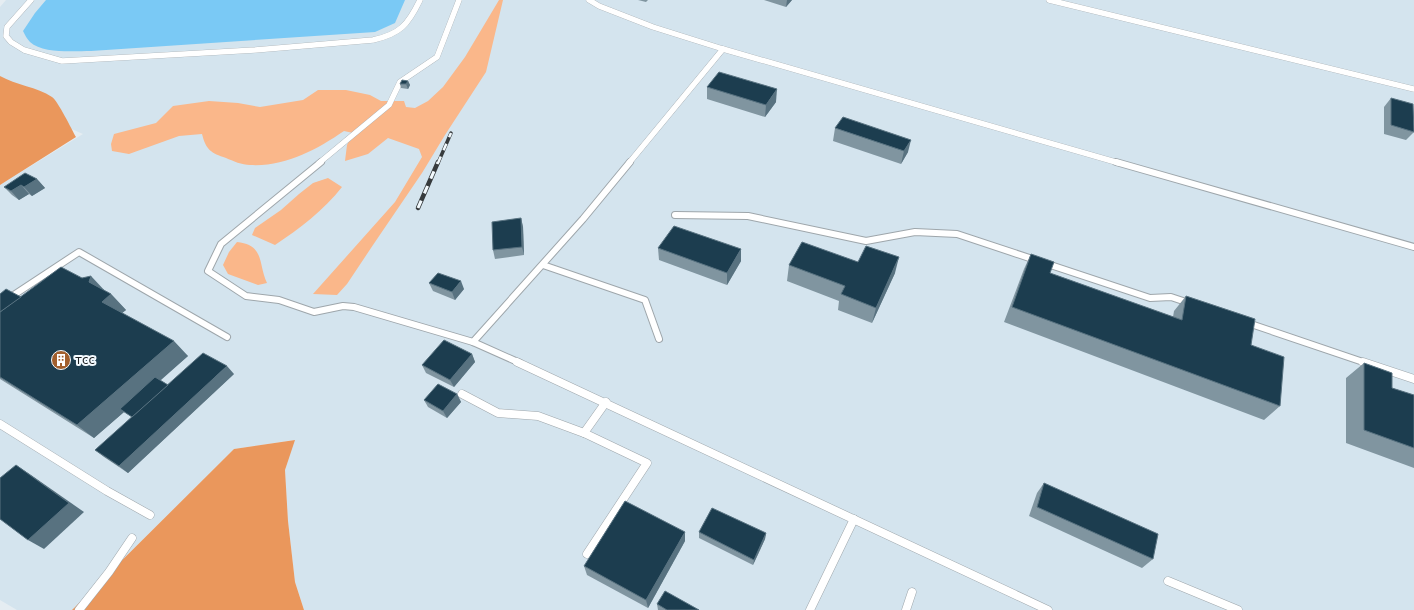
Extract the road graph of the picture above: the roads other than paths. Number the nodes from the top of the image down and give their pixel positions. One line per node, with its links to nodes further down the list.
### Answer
1 (31, 0): 2 (lane)
2 (420, 0)
3 (459, 0): 16 (lane)
4 (590, 0): 6 (lane)
5 (1049, 0): 7 (lane)
6 (723, 49): 9 (lane); 10 (lane)
7 (1414, 89)
8 (675, 215): 12 (lane)
9 (1414, 247)
10 (543, 265): 15 (lane); 16 (lane)
11 (0, 304): 14 (lane)
12 (1201, 307)
13 (1237, 319): 17 (lane)
14 (227, 337)
15 (659, 339)
16 (473, 342): 19 (lane)
17 (1414, 379)
18 (462, 394): 21 (lane)
19 (606, 402): 21 (lane); 23 (lane)
20 (0, 424): 22 (lane)
21 (584, 433): 25 (lane)
22 (150, 515)
23 (854, 519): 29 (lane); 31 (lane)
24 (132, 538): 28 (lane)
25 (587, 554)
26 (1168, 581): 32 (lane)
27 (912, 592): 30 (lane)
28 (80, 610)
29 (810, 610)
30 (906, 610)
31 (1048, 610)
32 (1238, 610)

